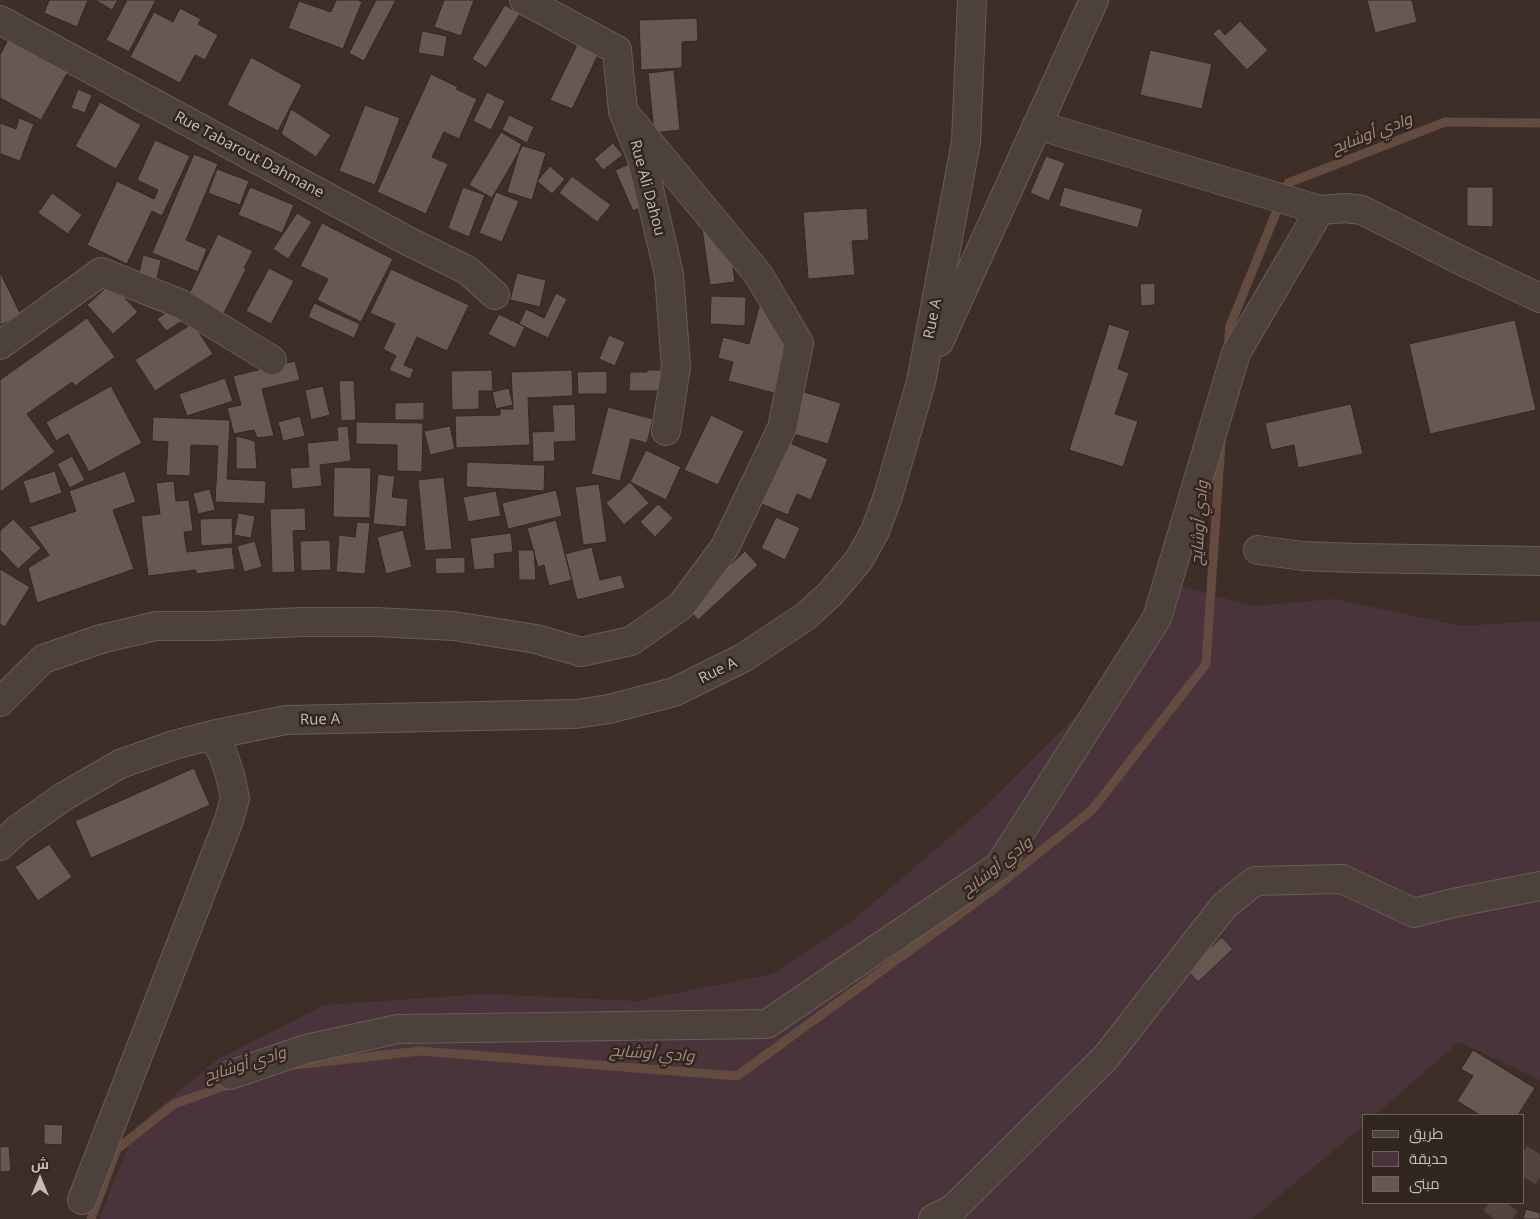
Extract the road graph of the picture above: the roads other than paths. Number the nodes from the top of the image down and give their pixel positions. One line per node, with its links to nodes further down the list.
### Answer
1 (524, 0): 5 (street, Rue Ali Dahou)
2 (972, 0): 12 (street, Rue A)
3 (1094, 0): 6 (street)
4 (0, 20): 8 (street, Rue Tabarout Dahmane)
5 (623, 111): 13 (street, Rue Ali Dahou); 16 (street)
6 (1037, 125): 7 (street); 12 (street)
7 (1320, 210): 9 (street); 20 (street)
8 (495, 295)
9 (1540, 298)
10 (0, 345): 11 (street)
11 (272, 360)
12 (921, 382): 17 (street, Rue A)
13 (666, 432)
14 (1258, 550): 15 (street)
15 (1540, 561)
16 (0, 702)
17 (212, 735): 18 (street, Rue A); 21 (street)
18 (0, 846)
19 (1540, 886): 22 (street)
20 (230, 1075)
21 (82, 1200)
22 (933, 1219)

